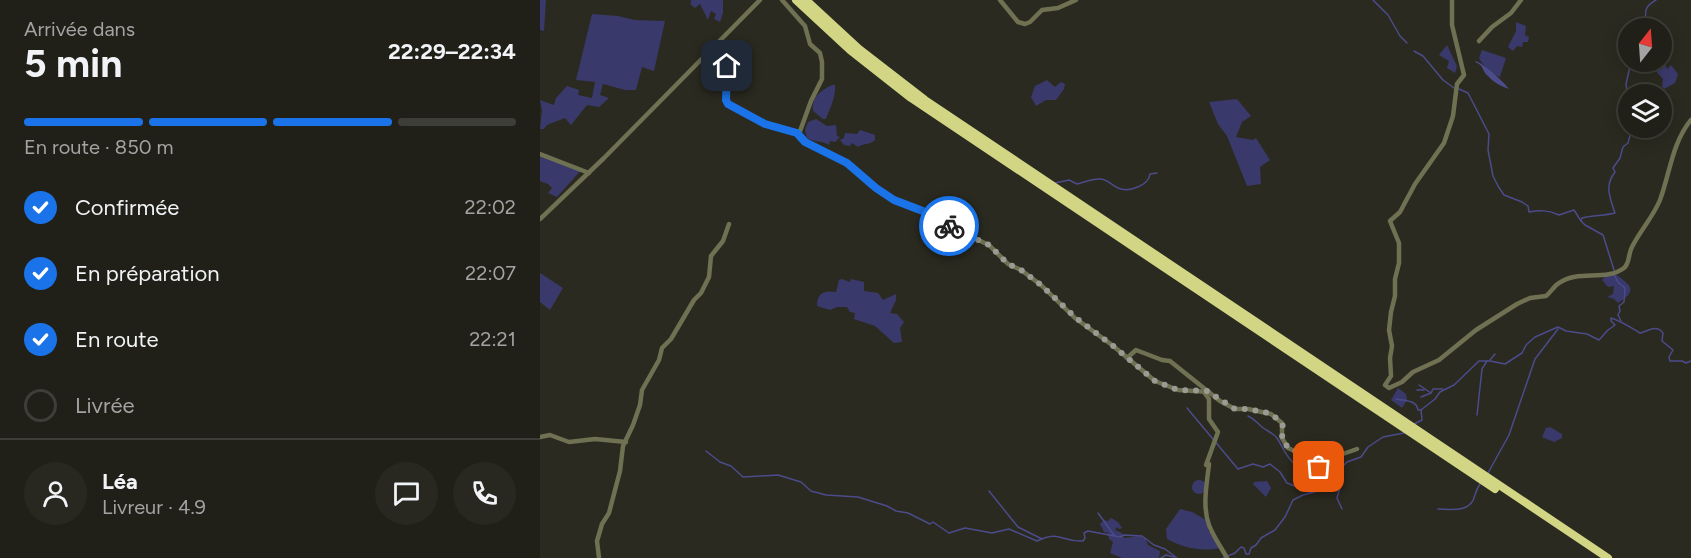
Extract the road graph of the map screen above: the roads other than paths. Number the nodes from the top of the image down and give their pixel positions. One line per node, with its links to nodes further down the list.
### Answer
1 (760, 0): 10 (street)
2 (782, 0): 12 (street)
3 (796, 0): 19 (highway)
4 (806, 0): 19 (highway)
5 (1000, 0): 6 (street)
6 (1076, 0)
7 (1452, 0): 11 (street)
8 (1521, 0): 9 (street)
9 (1479, 41)
10 (714, 46): 12 (street); 14 (street)
11 (1691, 120)
12 (799, 134): 17 (street)
13 (540, 154): 14 (street)
14 (589, 173): 15 (street)
15 (540, 219)
16 (729, 224): 21 (street)
17 (1127, 358): 18 (street); 18 (street)
18 (1205, 390): 22 (street); 23 (street)
19 (1408, 428): 25 (highway); 26 (highway)
20 (540, 437): 21 (street)
21 (626, 442): 24 (street)
22 (1357, 449)
23 (1227, 556)
24 (599, 558)
25 (1597, 558)
26 (1608, 558)

